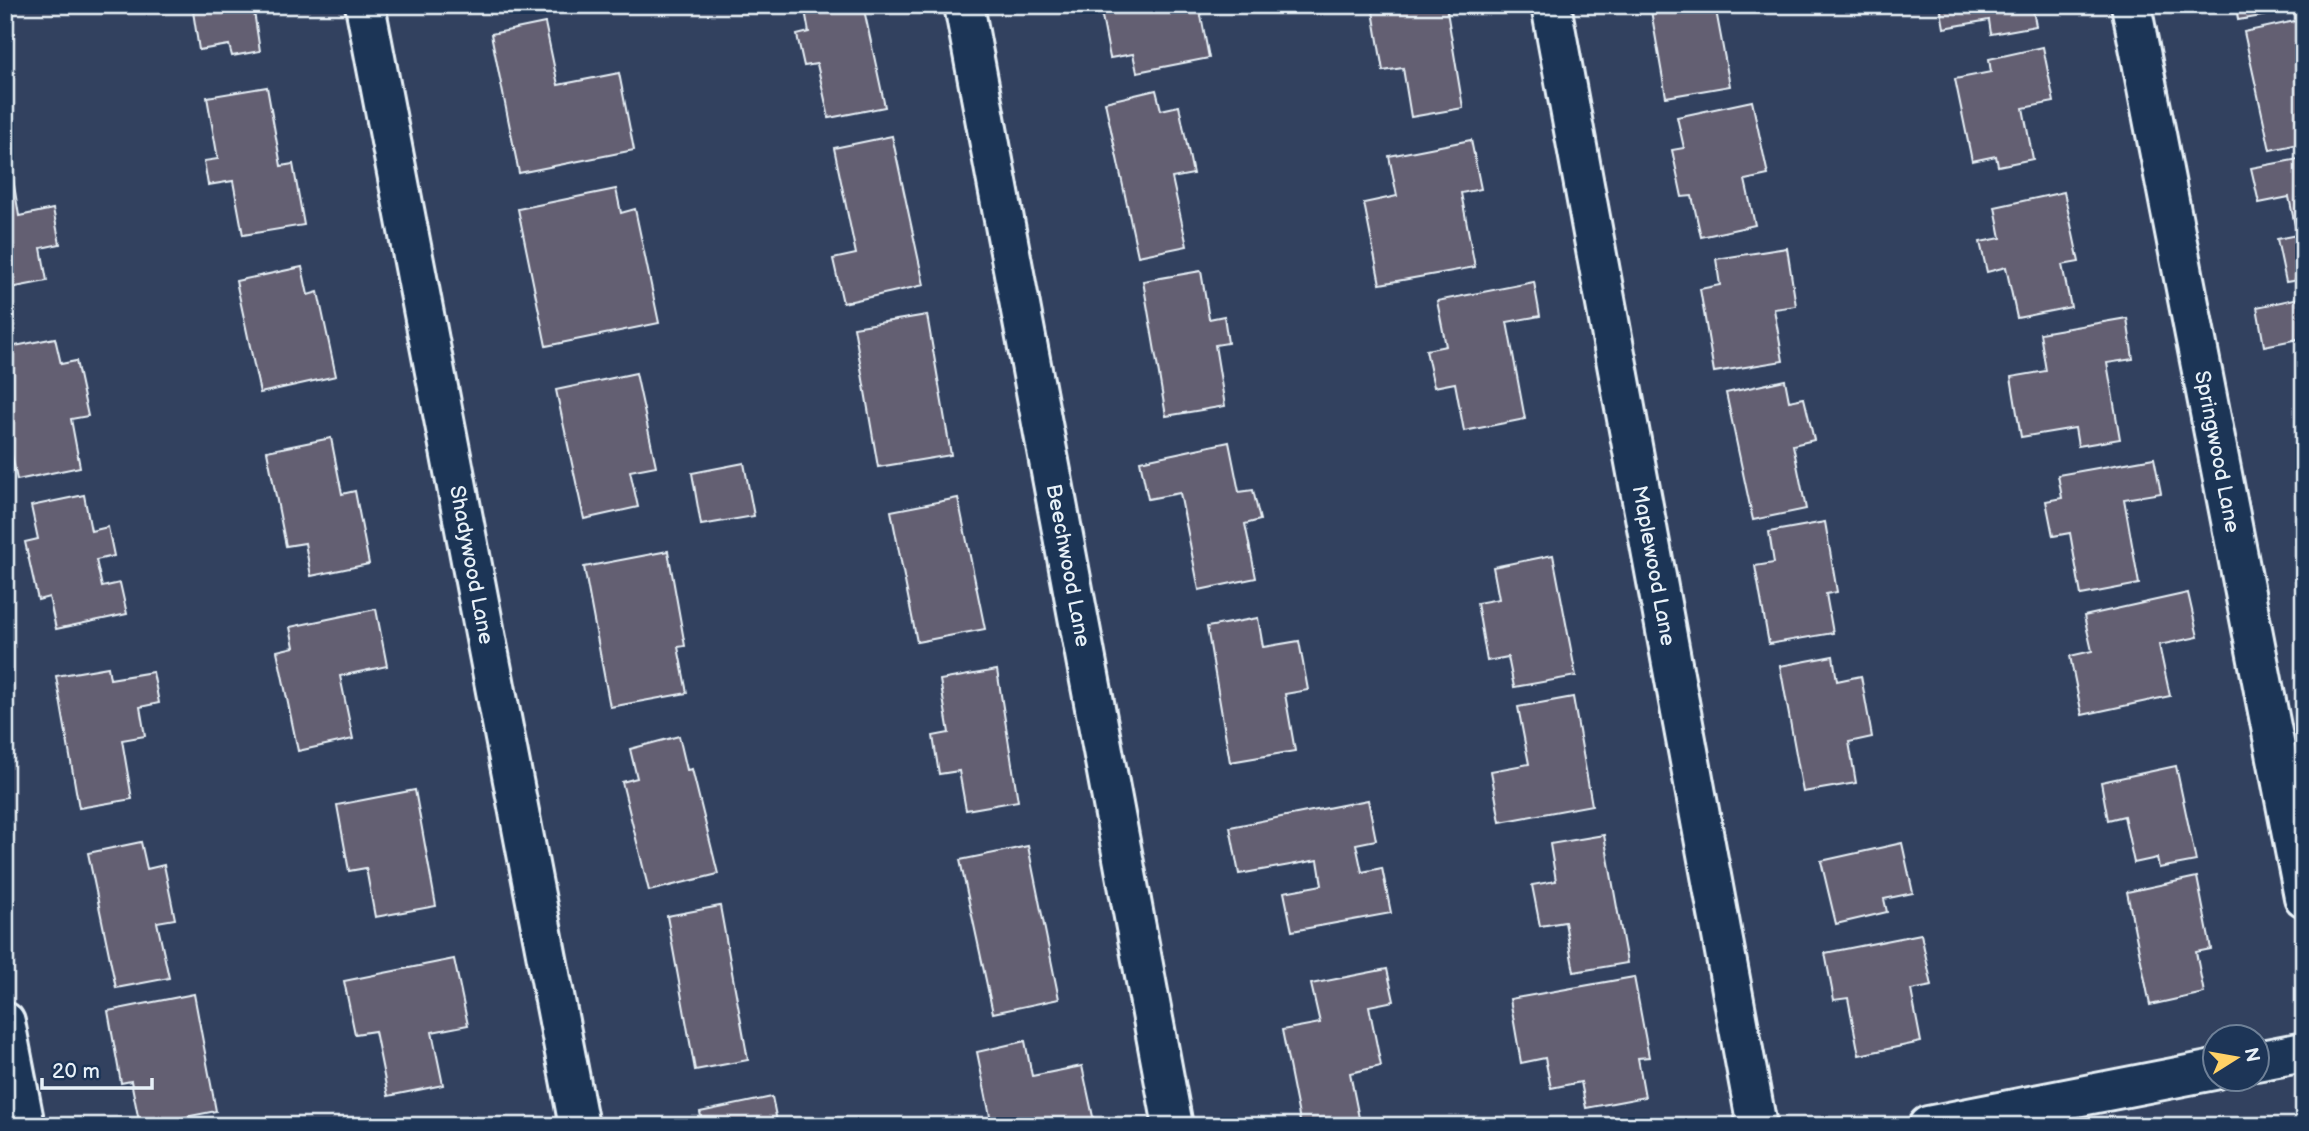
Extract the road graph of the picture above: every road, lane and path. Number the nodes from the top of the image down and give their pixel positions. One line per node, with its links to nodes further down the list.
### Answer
1 (365, 5): 12 (street, Shadywood Lane)
2 (964, 5): 13 (street, Beechwood Lane)
3 (1551, 5): 14 (street, Maplewood Lane)
4 (2131, 5): 5 (street, Springwood Lane)
5 (2304, 897)
6 (5, 1023): 11 (street)
7 (2304, 1052): 8 (street)
8 (2270, 1059)
9 (2200, 1073): 10 (street)
10 (2014, 1118): 15 (street)
11 (25, 1126)
12 (579, 1126)
13 (1173, 1126)
14 (1757, 1126)
15 (1928, 1126)

